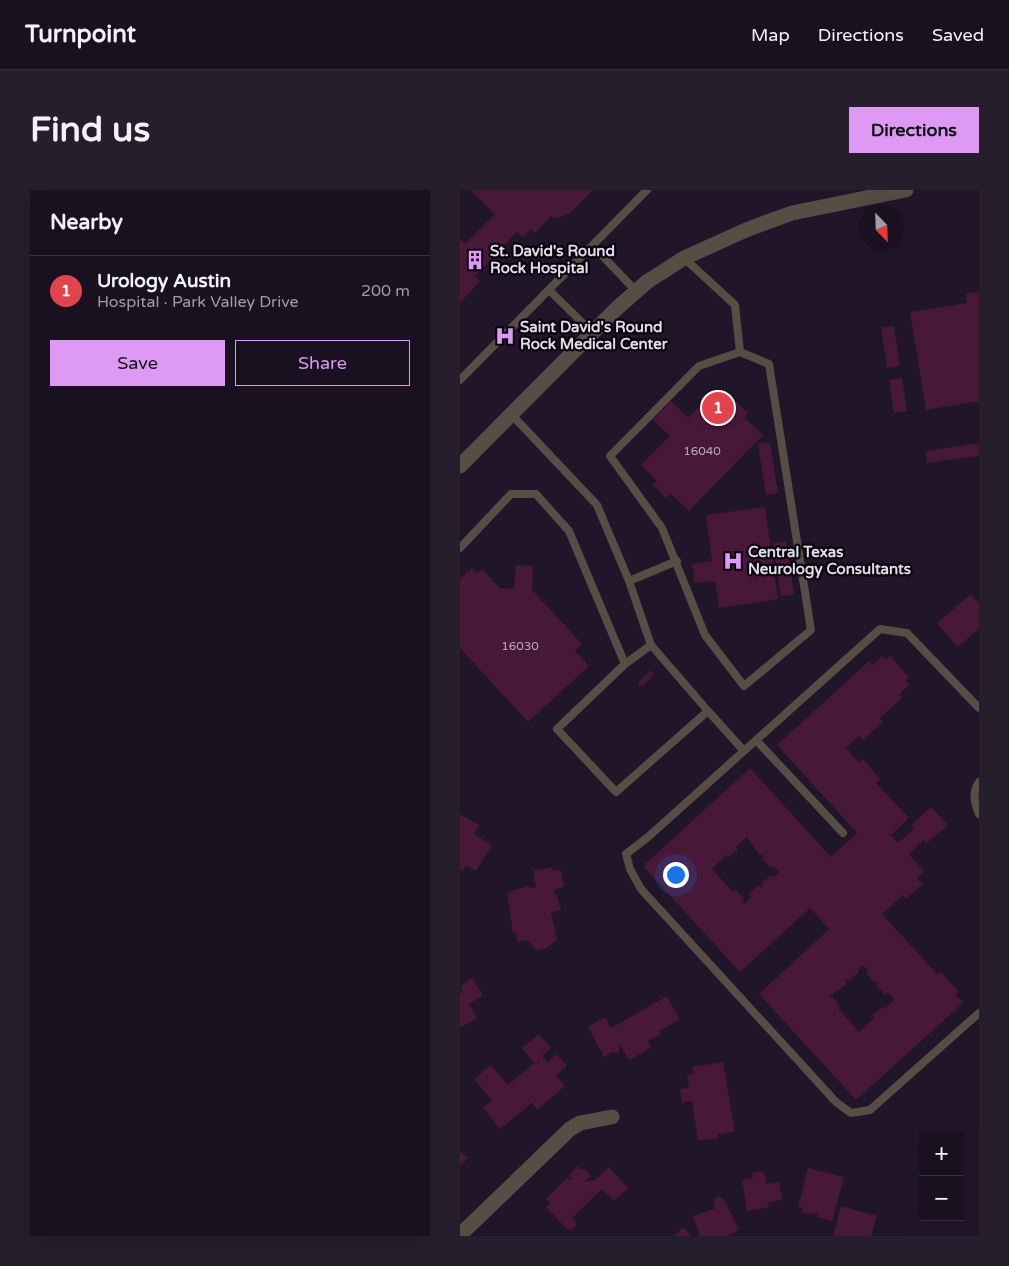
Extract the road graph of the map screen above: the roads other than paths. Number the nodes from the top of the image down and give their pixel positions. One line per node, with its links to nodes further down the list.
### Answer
1 (647, 190): 3 (lane)
2 (906, 190): 4 (street)
3 (593, 246): 5 (lane); 6 (lane)
4 (684, 258): 6 (street); 8 (lane)
5 (549, 290): 7 (lane); 9 (lane)
6 (636, 292): 7 (street)
7 (593, 333): 10 (street)
8 (740, 352): 13 (lane); 13 (lane)
9 (460, 380)
10 (512, 415): 11 (street); 14 (lane)
11 (460, 466)
12 (460, 548): 16 (lane)
13 (677, 562): 14 (lane)
14 (629, 581): 15 (lane)
15 (651, 645): 16 (lane); 18 (lane)
16 (625, 664): 18 (lane)
17 (979, 708): 19 (lane)
18 (708, 711): 20 (lane)
19 (756, 740): 20 (lane); 23 (lane)
20 (744, 751): 24 (lane)
21 (979, 782): 22 (lane)
22 (979, 814)
23 (843, 833)
24 (979, 1013)
25 (612, 1117): 26 (street)
26 (460, 1235)

